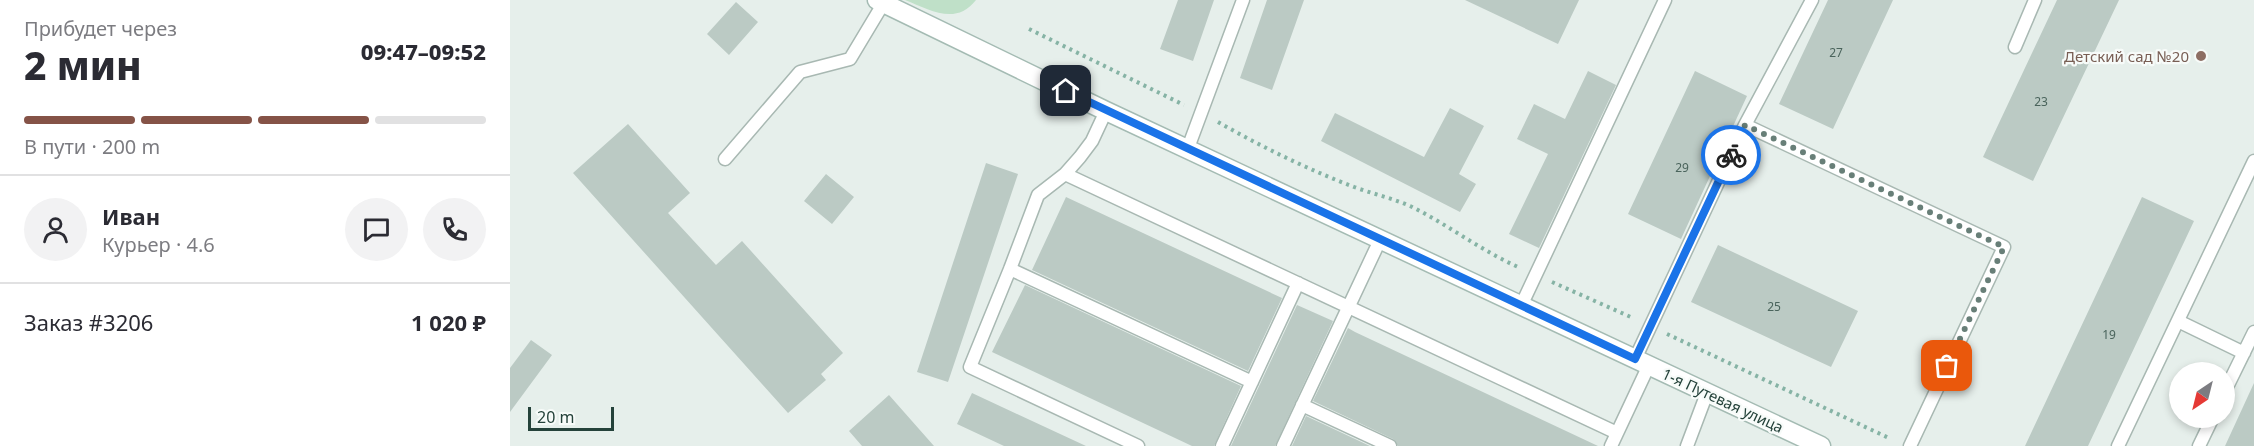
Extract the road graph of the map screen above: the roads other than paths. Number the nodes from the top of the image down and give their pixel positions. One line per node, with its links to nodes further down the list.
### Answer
1 (1243, 0): 9 (lane)
2 (1665, 0): 16 (lane)
3 (1812, 0): 8 (lane)
4 (2035, 0): 6 (lane)
5 (880, 2): 7 (street, 1-я Путевая улица); 10 (lane)
6 (2014, 47)
7 (1106, 111): 9 (street, 1-я Путевая улица); 12 (lane)
8 (1745, 125): 21 (lane); 35 (lane)
9 (1188, 148): 13 (street, 1-я Путевая улица)
10 (725, 159)
11 (2254, 161): 18 (lane)
12 (1065, 174): 14 (lane); 15 (lane)
13 (1380, 240): 16 (street, 1-я Путевая улица); 17 (lane)
14 (1010, 268): 23 (lane); 28 (lane)
15 (1298, 283): 17 (lane); 23 (lane)
16 (1521, 306): 21 (street, 1-я Путевая улица)
17 (1349, 307): 25 (lane); 27 (lane)
18 (2178, 321): 20 (lane); 36 (lane)
19 (2254, 332): 20 (lane)
20 (2244, 353): 22 (lane)
21 (1642, 362): 24 (street, 1-я Путевая улица); 27 (lane)
22 (2235, 371)
23 (1252, 382): 29 (lane)
24 (1707, 393): 33 (lane); 34 (street, 1-я Путевая улица)
25 (1302, 405): 30 (lane); 31 (lane)
26 (2208, 428): 37 (lane)
27 (1617, 433): 32 (lane)
28 (1138, 446)
29 (1222, 446)
30 (1283, 446)
31 (1390, 446)
32 (1611, 446)
33 (1687, 446)
34 (1821, 446)
35 (1910, 446)
36 (2118, 446)
37 (2199, 446)

